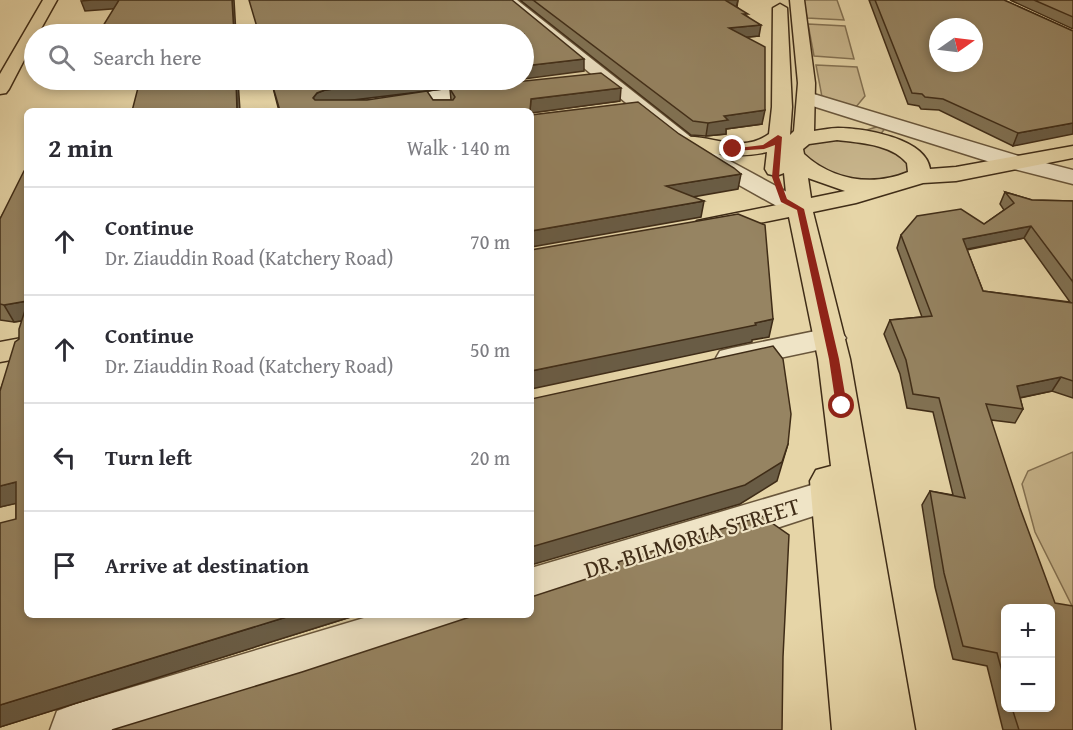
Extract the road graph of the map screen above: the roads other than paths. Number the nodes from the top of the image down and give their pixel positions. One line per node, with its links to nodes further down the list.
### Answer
1 (37, 0): 8 (main road)
2 (50, 0): 6 (main road)
3 (509, 0): 9 (street)
4 (779, 0): 19 (main road)
5 (797, 0): 13 (main road)
6 (37, 24)
7 (24, 46): 11 (main road)
8 (0, 61)
9 (604, 77): 10 (street); 16 (street)
10 (582, 80)
11 (0, 89)
12 (501, 90): 15 (street)
13 (807, 98): 19 (main road); 21 (street)
14 (411, 99): 15 (street)
15 (439, 104)
16 (641, 106): 17 (street); 18 (street)
17 (619, 109)
18 (685, 142): 19 (main road); 25 (street)
19 (788, 145): 22 (main road); 24 (main road); 25 (main road)
20 (1073, 152): 21 (main road)
21 (1014, 162): 22 (main road); 23 (street)
22 (919, 176): 24 (main road)
23 (1073, 177)
24 (879, 187): 25 (main road)
25 (791, 207): 26 (main road); 27 (main road)
26 (683, 230)
27 (822, 339): 30 (street); 31 (main road)
28 (24, 348): 29 (main road)
29 (0, 352)
30 (702, 365)
31 (842, 491): 32 (street, DR. BILMORIA STREET); 35 (main road); 36 (main road)
32 (534, 587)
33 (435, 618): 34 (street)
34 (76, 730)
35 (858, 730)
36 (889, 730)

